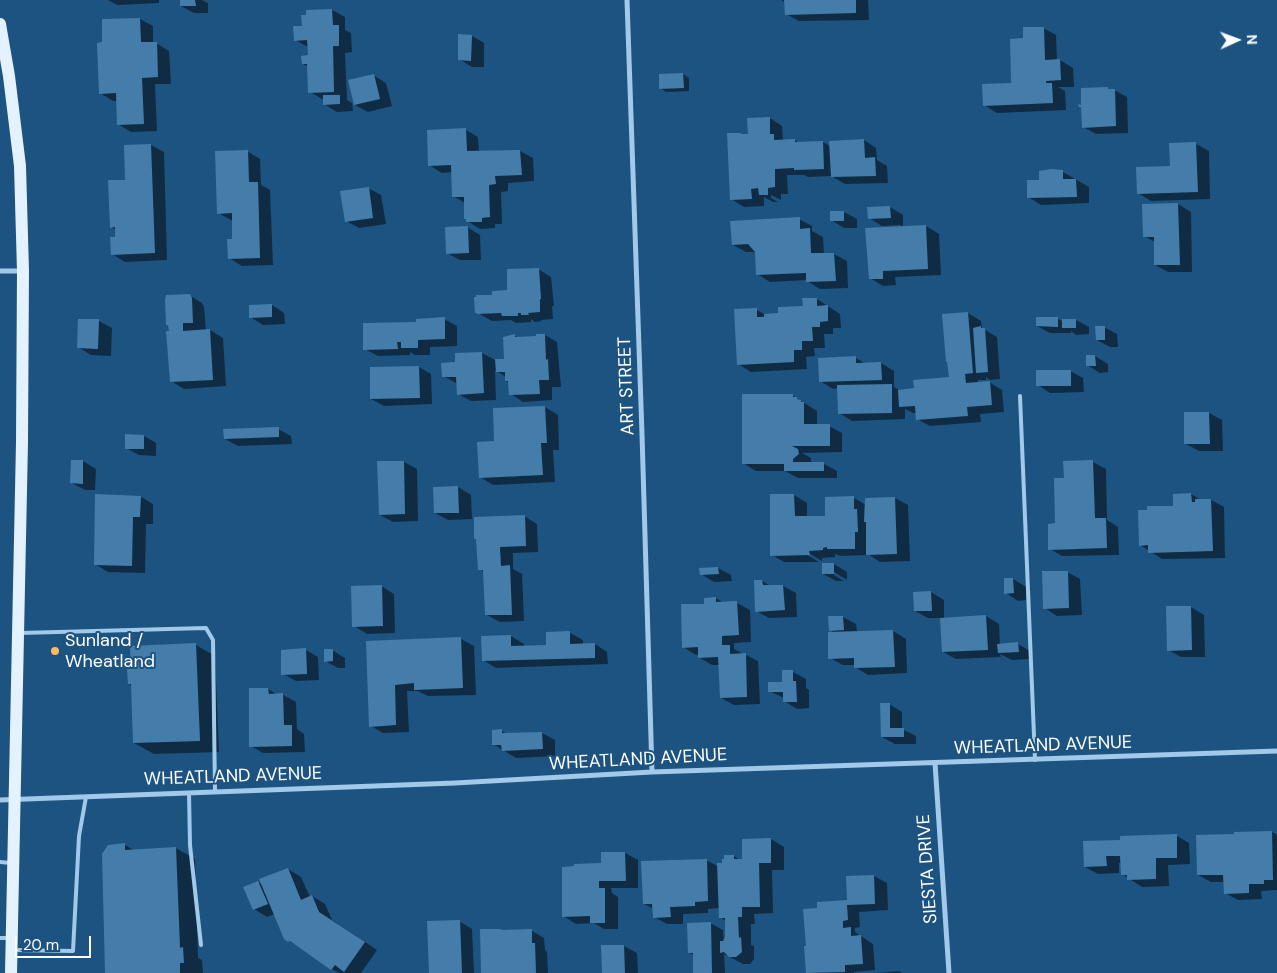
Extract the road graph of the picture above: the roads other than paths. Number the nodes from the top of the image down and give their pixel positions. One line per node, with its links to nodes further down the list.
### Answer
1 (627, 0): 10 (street, ART STREET)
2 (0, 24): 4 (main road)
3 (0, 271): 4 (street)
4 (23, 271): 6 (main road)
5 (1020, 396): 8 (lane)
6 (18, 634): 11 (lane); 15 (main road)
7 (1277, 751): 8 (street, WHEATLAND AVENUE)
8 (1035, 760): 9 (street, WHEATLAND AVENUE)
9 (935, 763): 10 (street, WHEATLAND AVENUE); 21 (street, SIESTA DRIVE)
10 (652, 772): 11 (street, WHEATLAND AVENUE)
11 (215, 792): 12 (street, WHEATLAND AVENUE)
12 (189, 793): 13 (street, WHEATLAND AVENUE); 19 (lane)
13 (86, 797): 15 (street, WHEATLAND AVENUE); 18 (lane)
14 (0, 800): 15 (street, WHEATLAND AVENUE)
15 (14, 800): 17 (main road)
16 (0, 862): 17 (lane)
17 (13, 863): 18 (main road)
18 (8, 942): 20 (main road)
19 (201, 945)
20 (11, 973)
21 (949, 973)

